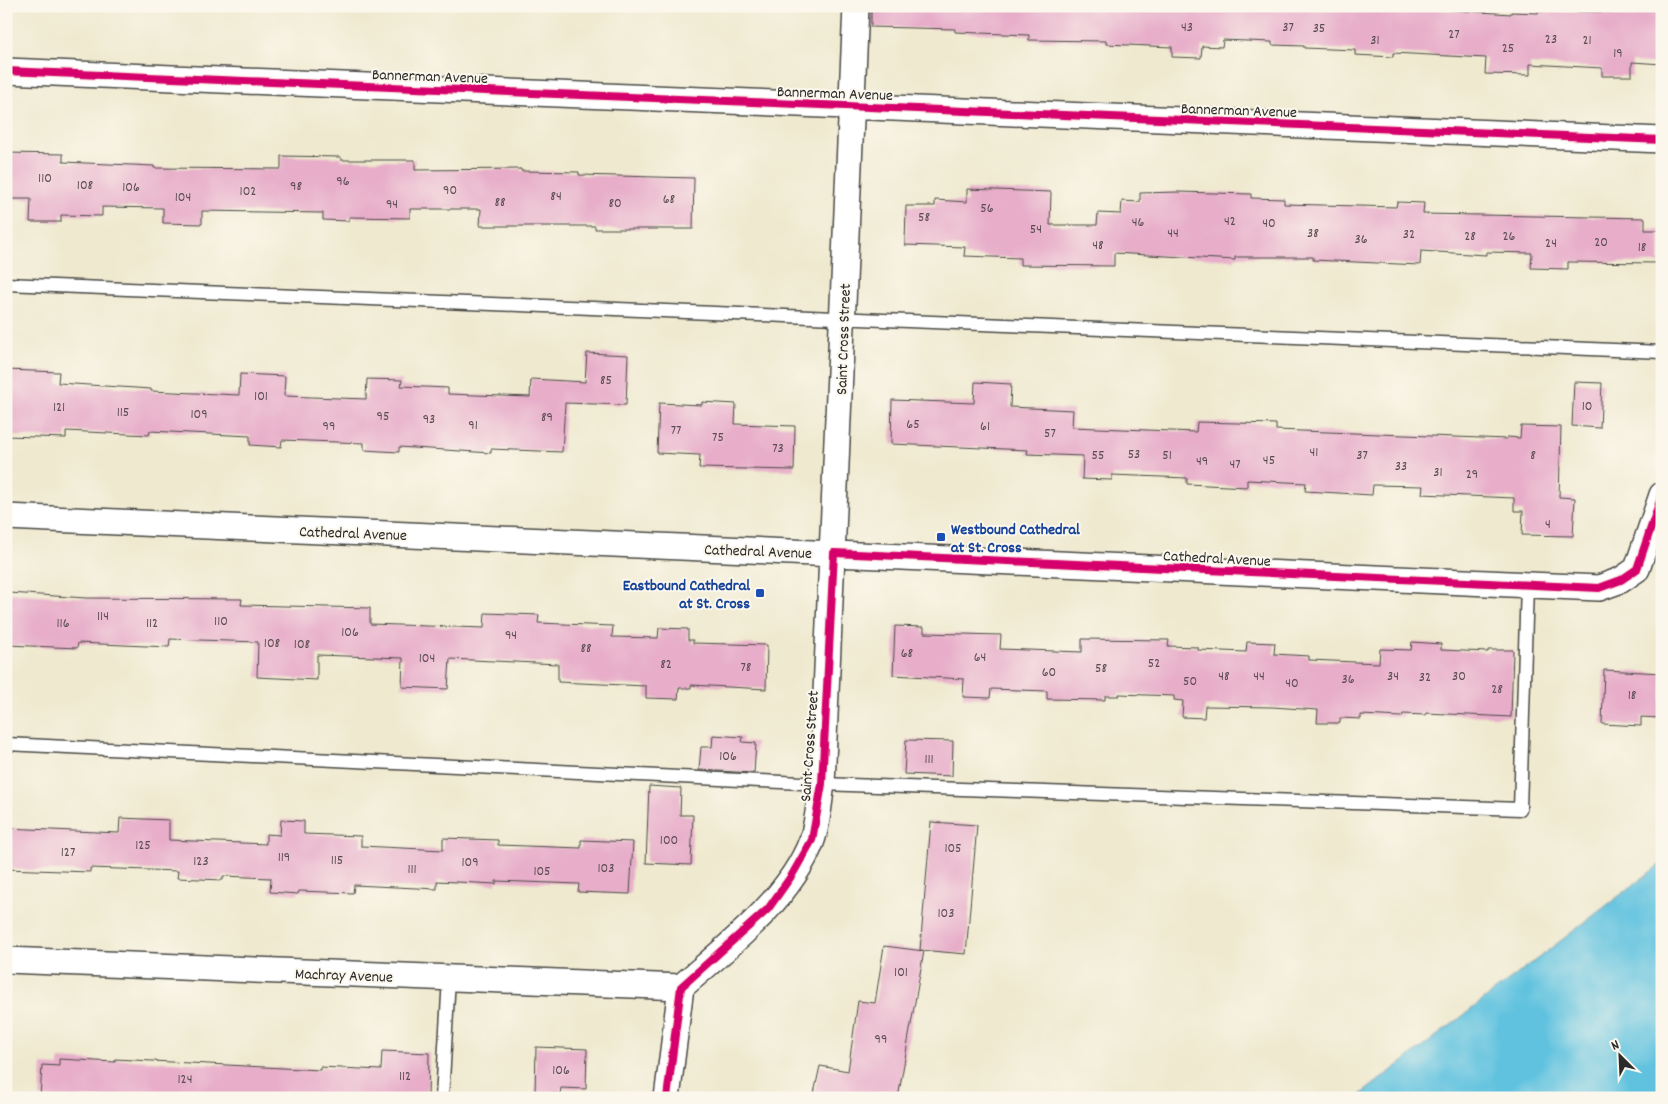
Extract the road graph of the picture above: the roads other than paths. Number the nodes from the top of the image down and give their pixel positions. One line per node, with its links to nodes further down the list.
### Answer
1 (856, 6): 3 (street, Saint Cross Street)
2 (6, 71): 3 (street, Bannerman Avenue)
3 (852, 106): 4 (street, Bannerman Avenue); 6 (street, Saint Cross Street)
4 (1662, 140)
5 (6, 284): 6 (lane)
6 (843, 319): 7 (lane); 10 (street, Saint Cross Street)
7 (1662, 352)
8 (1662, 496): 11 (street, Cathedral Avenue)
9 (6, 517): 10 (street, Cathedral Avenue)
10 (834, 553): 11 (street, Cathedral Avenue); 13 (street, Saint Cross Street)
11 (1528, 584): 13 (lane)
12 (6, 744): 13 (lane)
13 (822, 784): 17 (street, Saint Cross Street)
14 (6, 960): 15 (street); 16 (street, Machray Avenue)
15 (6, 968)
16 (449, 978): 17 (street, Machray Avenue); 18 (lane)
17 (681, 988): 19 (street)
18 (442, 1098)
19 (667, 1098)

